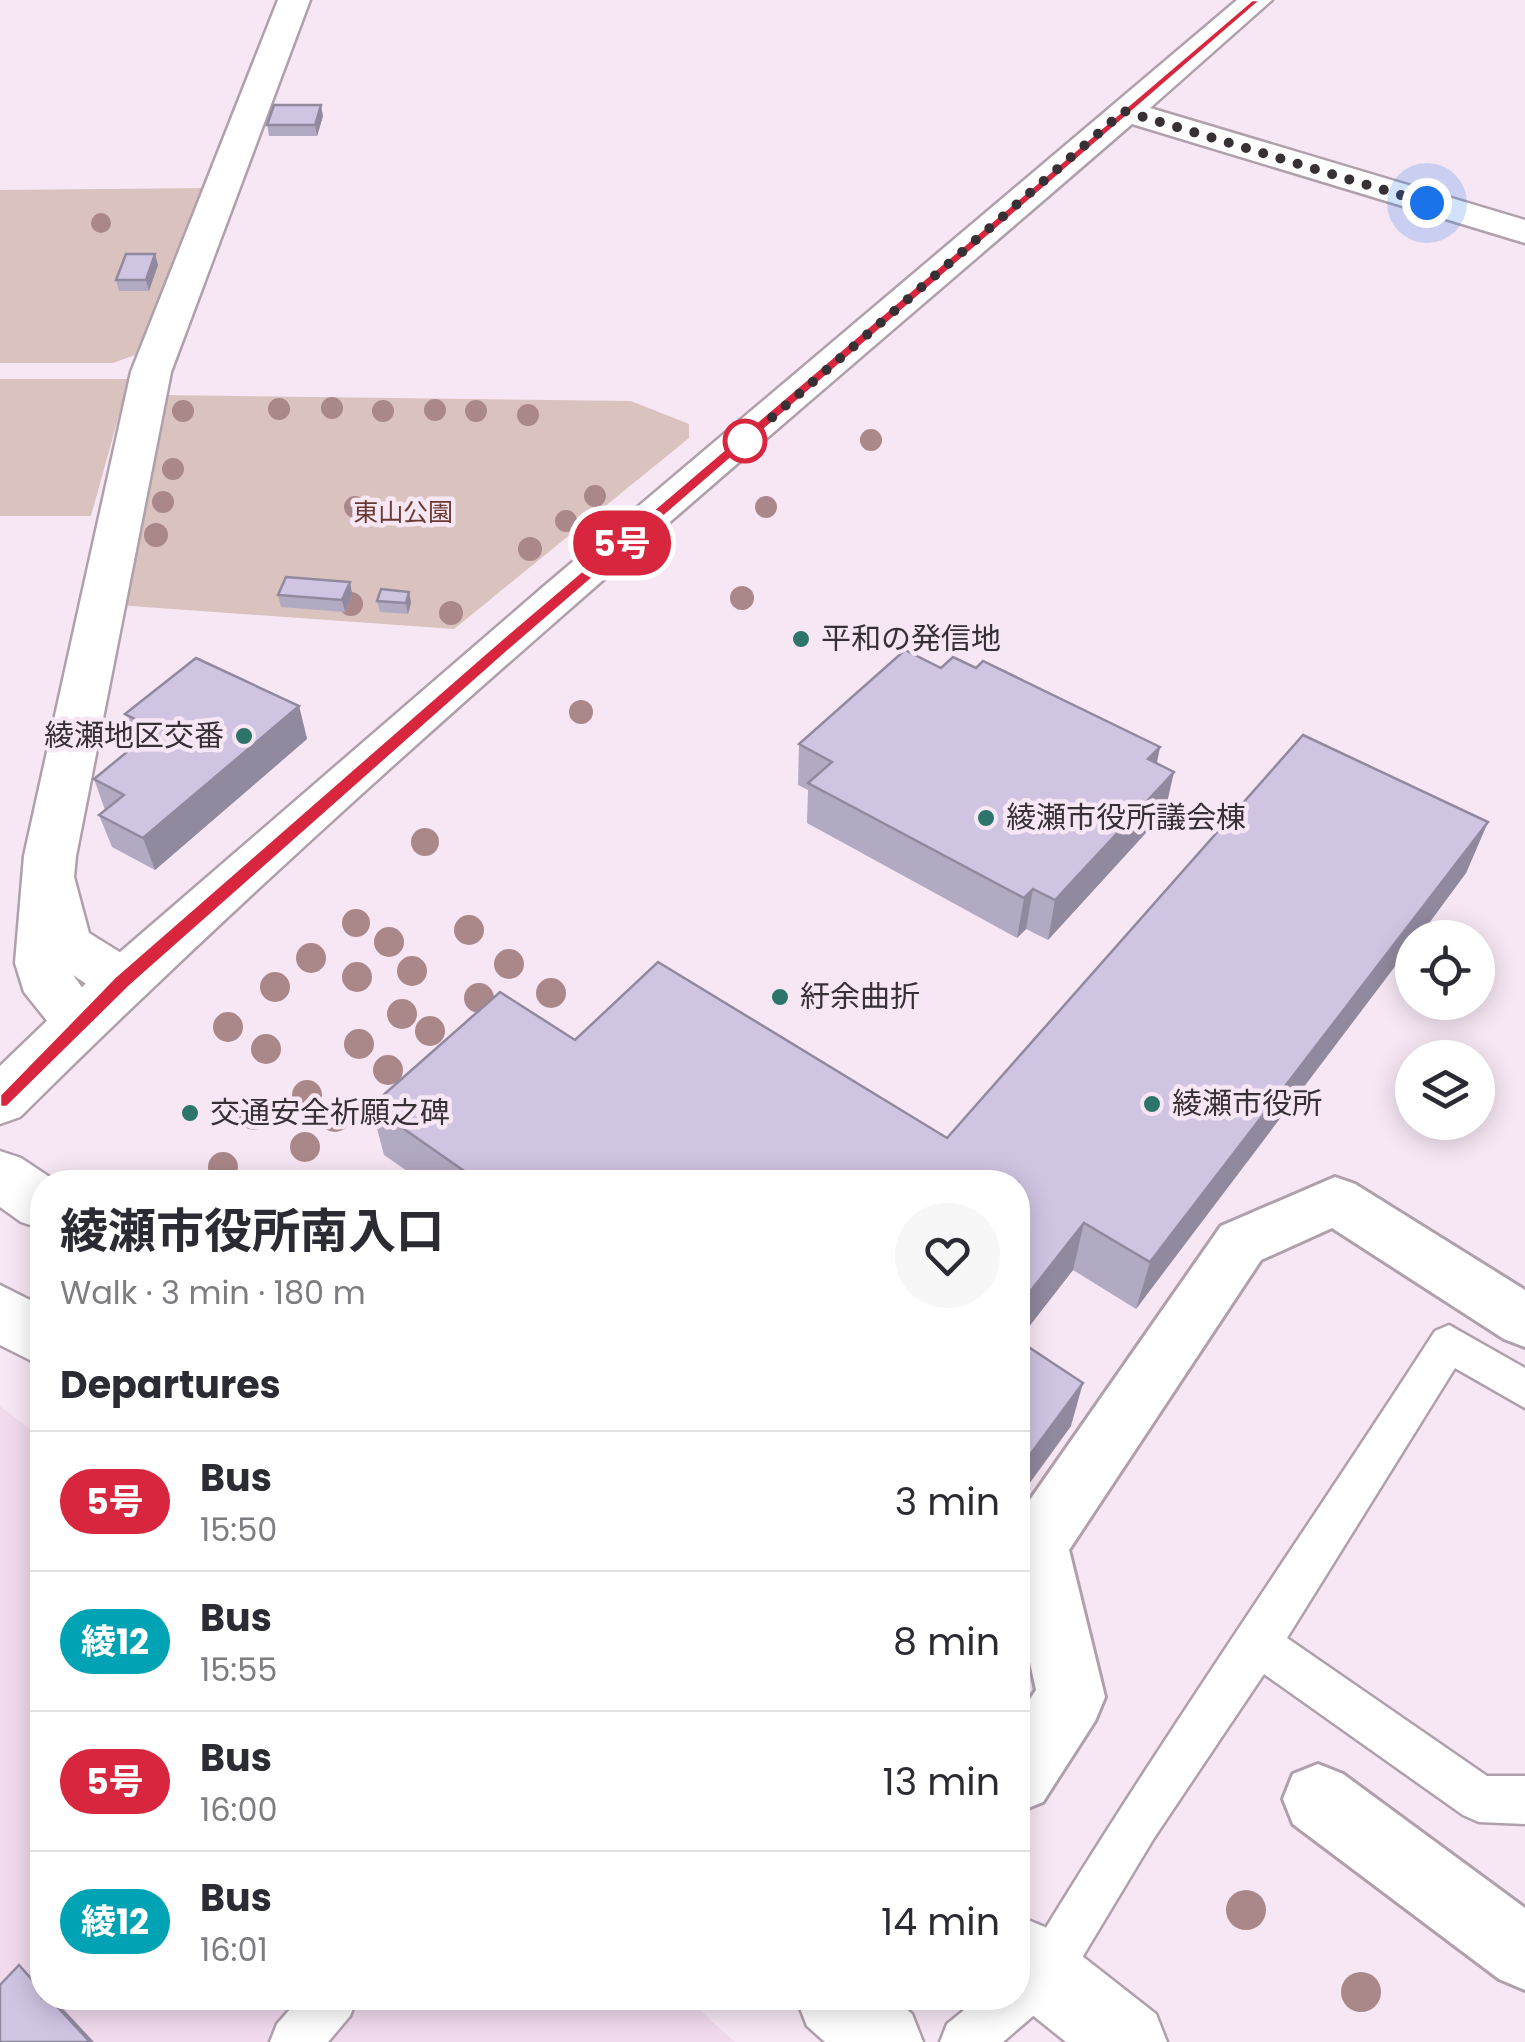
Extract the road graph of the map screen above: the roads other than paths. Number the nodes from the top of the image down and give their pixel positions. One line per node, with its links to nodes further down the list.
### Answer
1 (294, 0): 5 (street)
2 (1256, 0): 3 (street)
3 (1124, 111): 4 (street); 6 (street)
4 (1525, 232)
5 (50, 856): 6 (street); 7 (street)
6 (123, 981): 7 (street)
7 (78, 1022): 8 (street)
8 (0, 1101)
9 (0, 1175): 10 (street)
10 (30, 1196)
11 (0, 1312): 13 (street)
12 (1525, 1320): 16 (street)
13 (30, 1331)
14 (1525, 1390): 15 (lane)
15 (1258, 1644): 18 (lane); 20 (lane)
16 (1030, 1758)
17 (1318, 1799): 19 (street)
18 (1525, 1799)
19 (1525, 1953)
20 (1031, 1964): 27 (street)
21 (322, 2010): 24 (lane)
22 (848, 2010): 25 (street)
23 (993, 2010): 26 (lane)
24 (295, 2042)
25 (884, 2042)
26 (966, 2042)
27 (1128, 2042)

